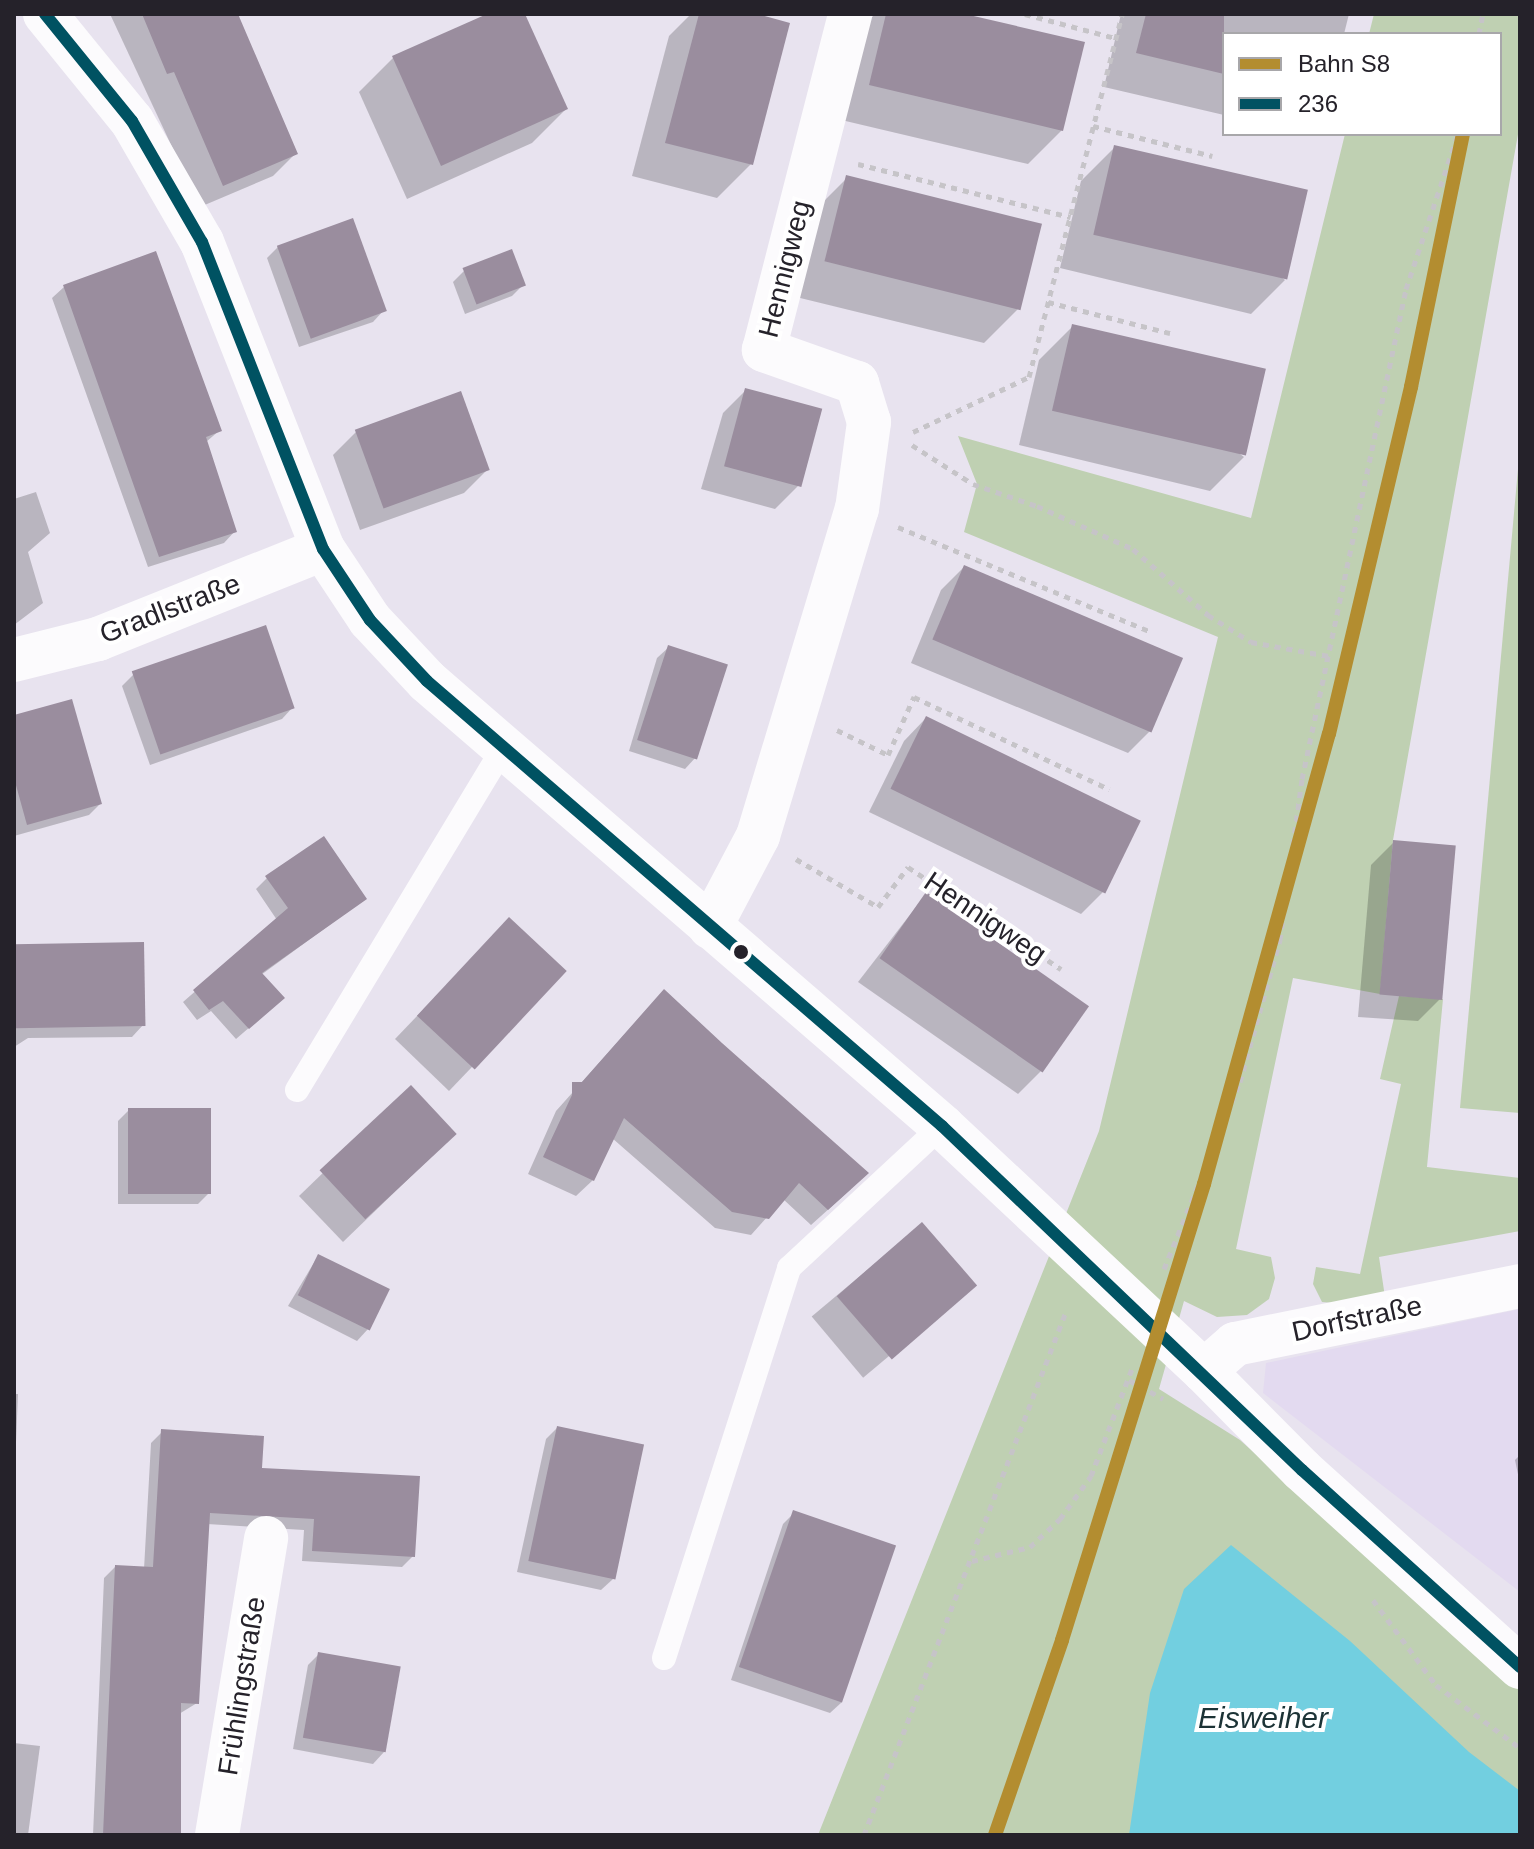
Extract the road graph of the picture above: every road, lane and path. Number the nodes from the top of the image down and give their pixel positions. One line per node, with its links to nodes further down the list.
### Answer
1 (45, 14): 14 (street)
2 (850, 14): 13 (street, Hennigweg)
3 (1025, 14): 5 (path)
4 (1122, 14): 5 (path)
5 (1115, 38): 6 (path)
6 (1093, 126): 8 (path); 10 (path)
7 (1457, 136): 16 (path)
8 (1212, 156)
9 (849, 161): 10 (path)
10 (1070, 217): 11 (path)
11 (1048, 302): 12 (path); 16 (path)
12 (1170, 333)
13 (857, 509): 15 (path); 18 (street, Hennigweg)
14 (323, 549): 17 (street, Gradlstraße); 19 (street)
15 (1152, 632)
16 (1329, 656): 28 (path)
17 (14, 660)
18 (797, 710): 20 (path); 21 (street, Hennigweg)
19 (503, 748): 22 (street); 24 (lane)
20 (1109, 789)
21 (758, 836): 22 (street, Hennigweg); 23 (path, Hennigweg)
22 (710, 927): 25 (street)
23 (1061, 969)
24 (297, 1090)
25 (942, 1126): 28 (street); 32 (lane)
26 (1520, 1286): 29 (street, Dorfstraße)
27 (1067, 1309): 31 (path)
28 (1147, 1321): 29 (street); 31 (path)
29 (1204, 1371): 33 (street)
30 (266, 1538): 34 (street, Frühlingstraße)
31 (972, 1561): 35 (path)
32 (664, 1658)
33 (1520, 1667)
34 (217, 1835)
35 (864, 1835)

